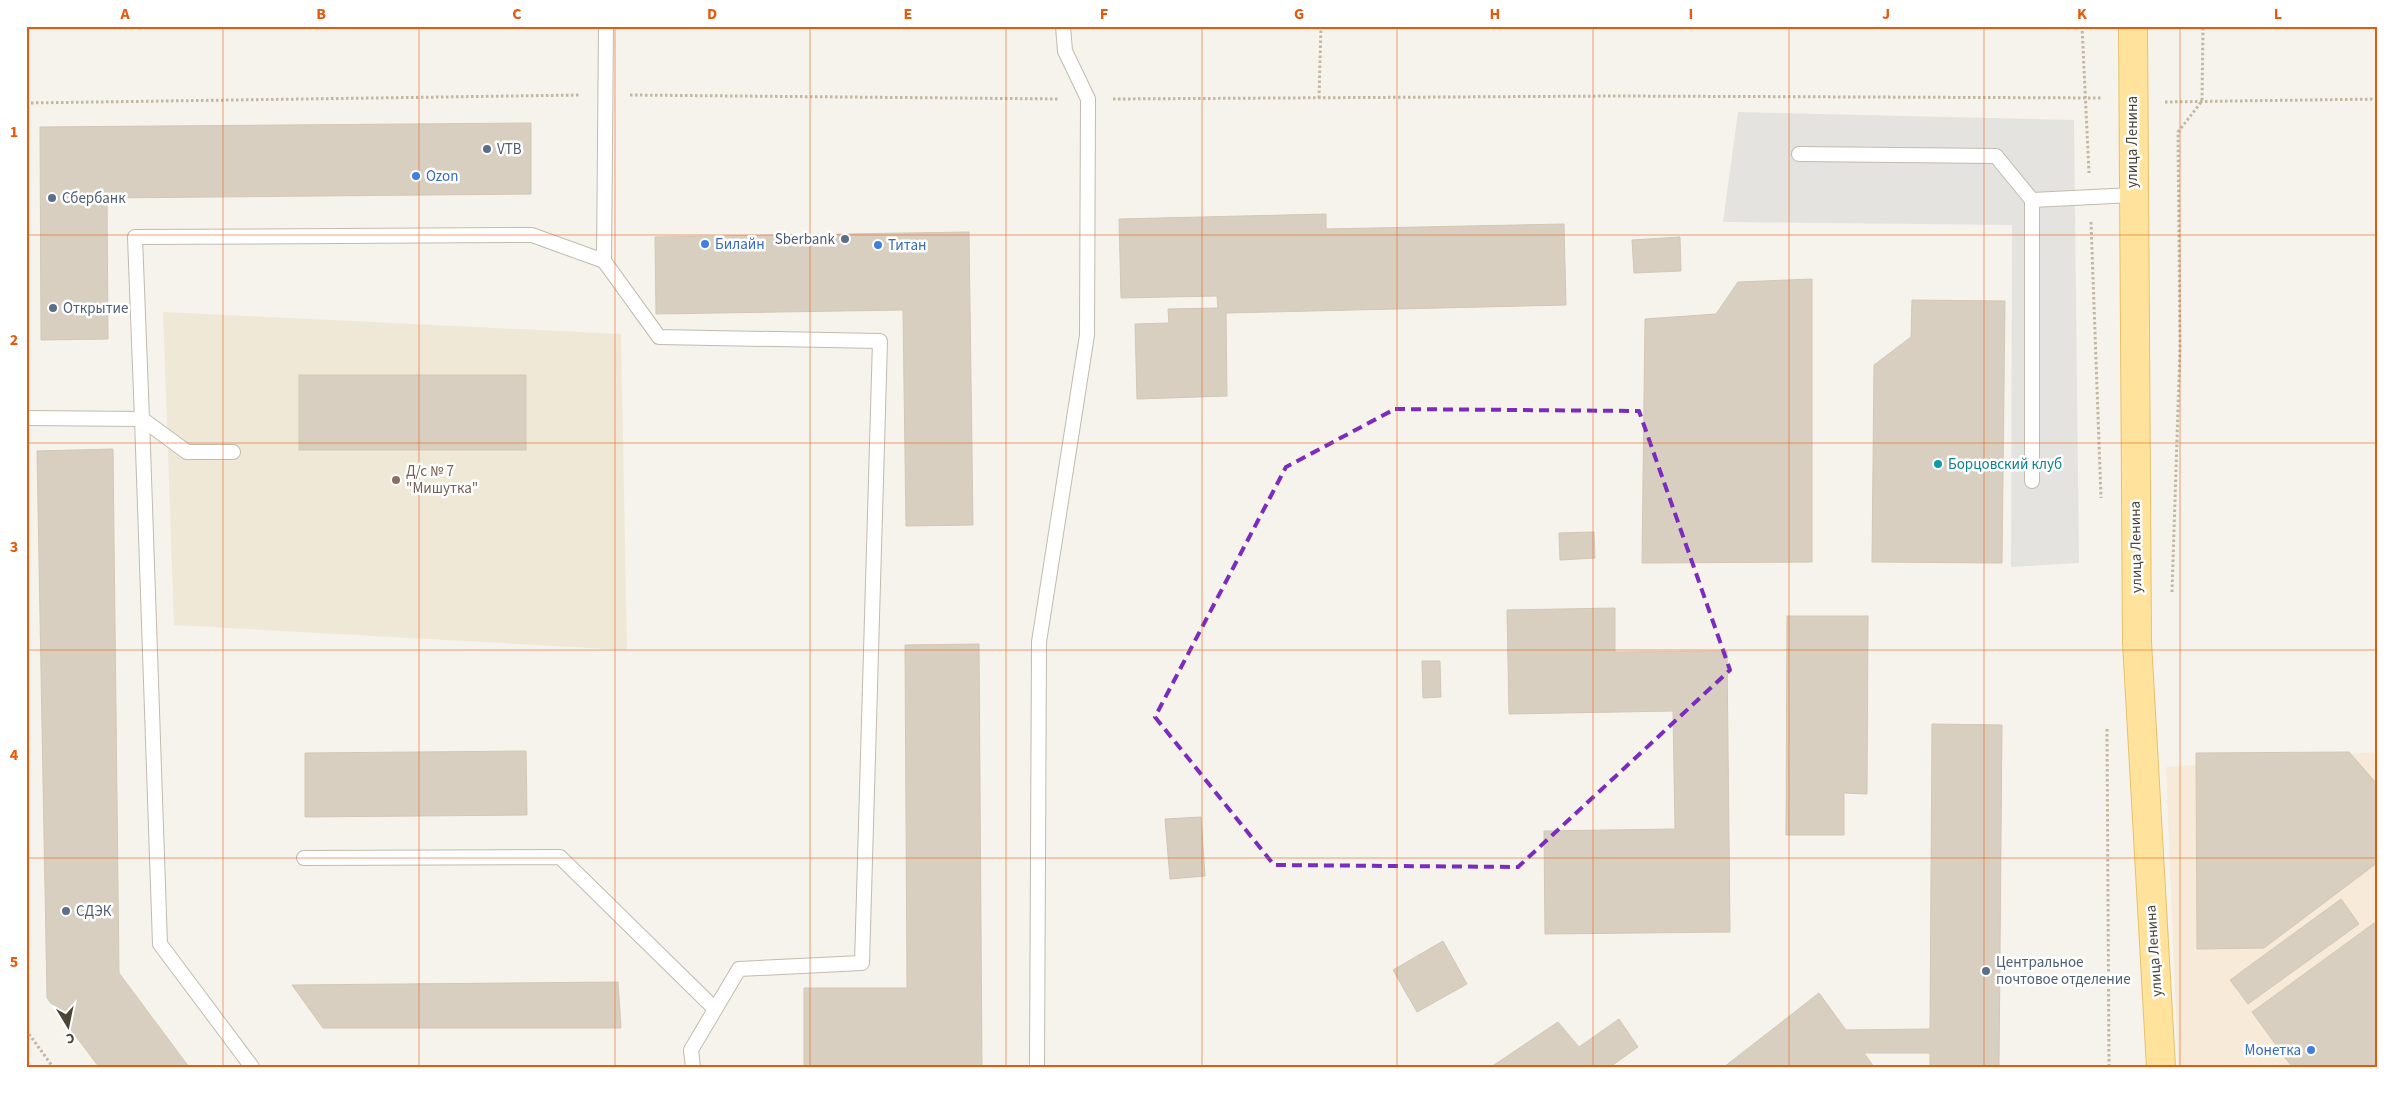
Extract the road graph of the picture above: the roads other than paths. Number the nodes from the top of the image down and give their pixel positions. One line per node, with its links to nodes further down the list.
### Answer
1 (606, 26): 7 (lane)
2 (1063, 26): 16 (lane)
3 (2132, 26): 5 (main road, улица Ленина)
4 (1799, 154): 6 (lane)
5 (2133, 195): 6 (lane); 17 (main road, улица Ленина)
6 (2032, 200): 11 (lane)
7 (604, 261): 9 (lane); 13 (lane)
8 (26, 418): 9 (lane)
9 (142, 419): 10 (lane); 14 (lane)
10 (233, 452)
11 (2032, 481)
12 (304, 858): 13 (lane)
13 (715, 1010): 15 (lane)
14 (252, 1067)
15 (693, 1067)
16 (1037, 1067)
17 (2162, 1067)

